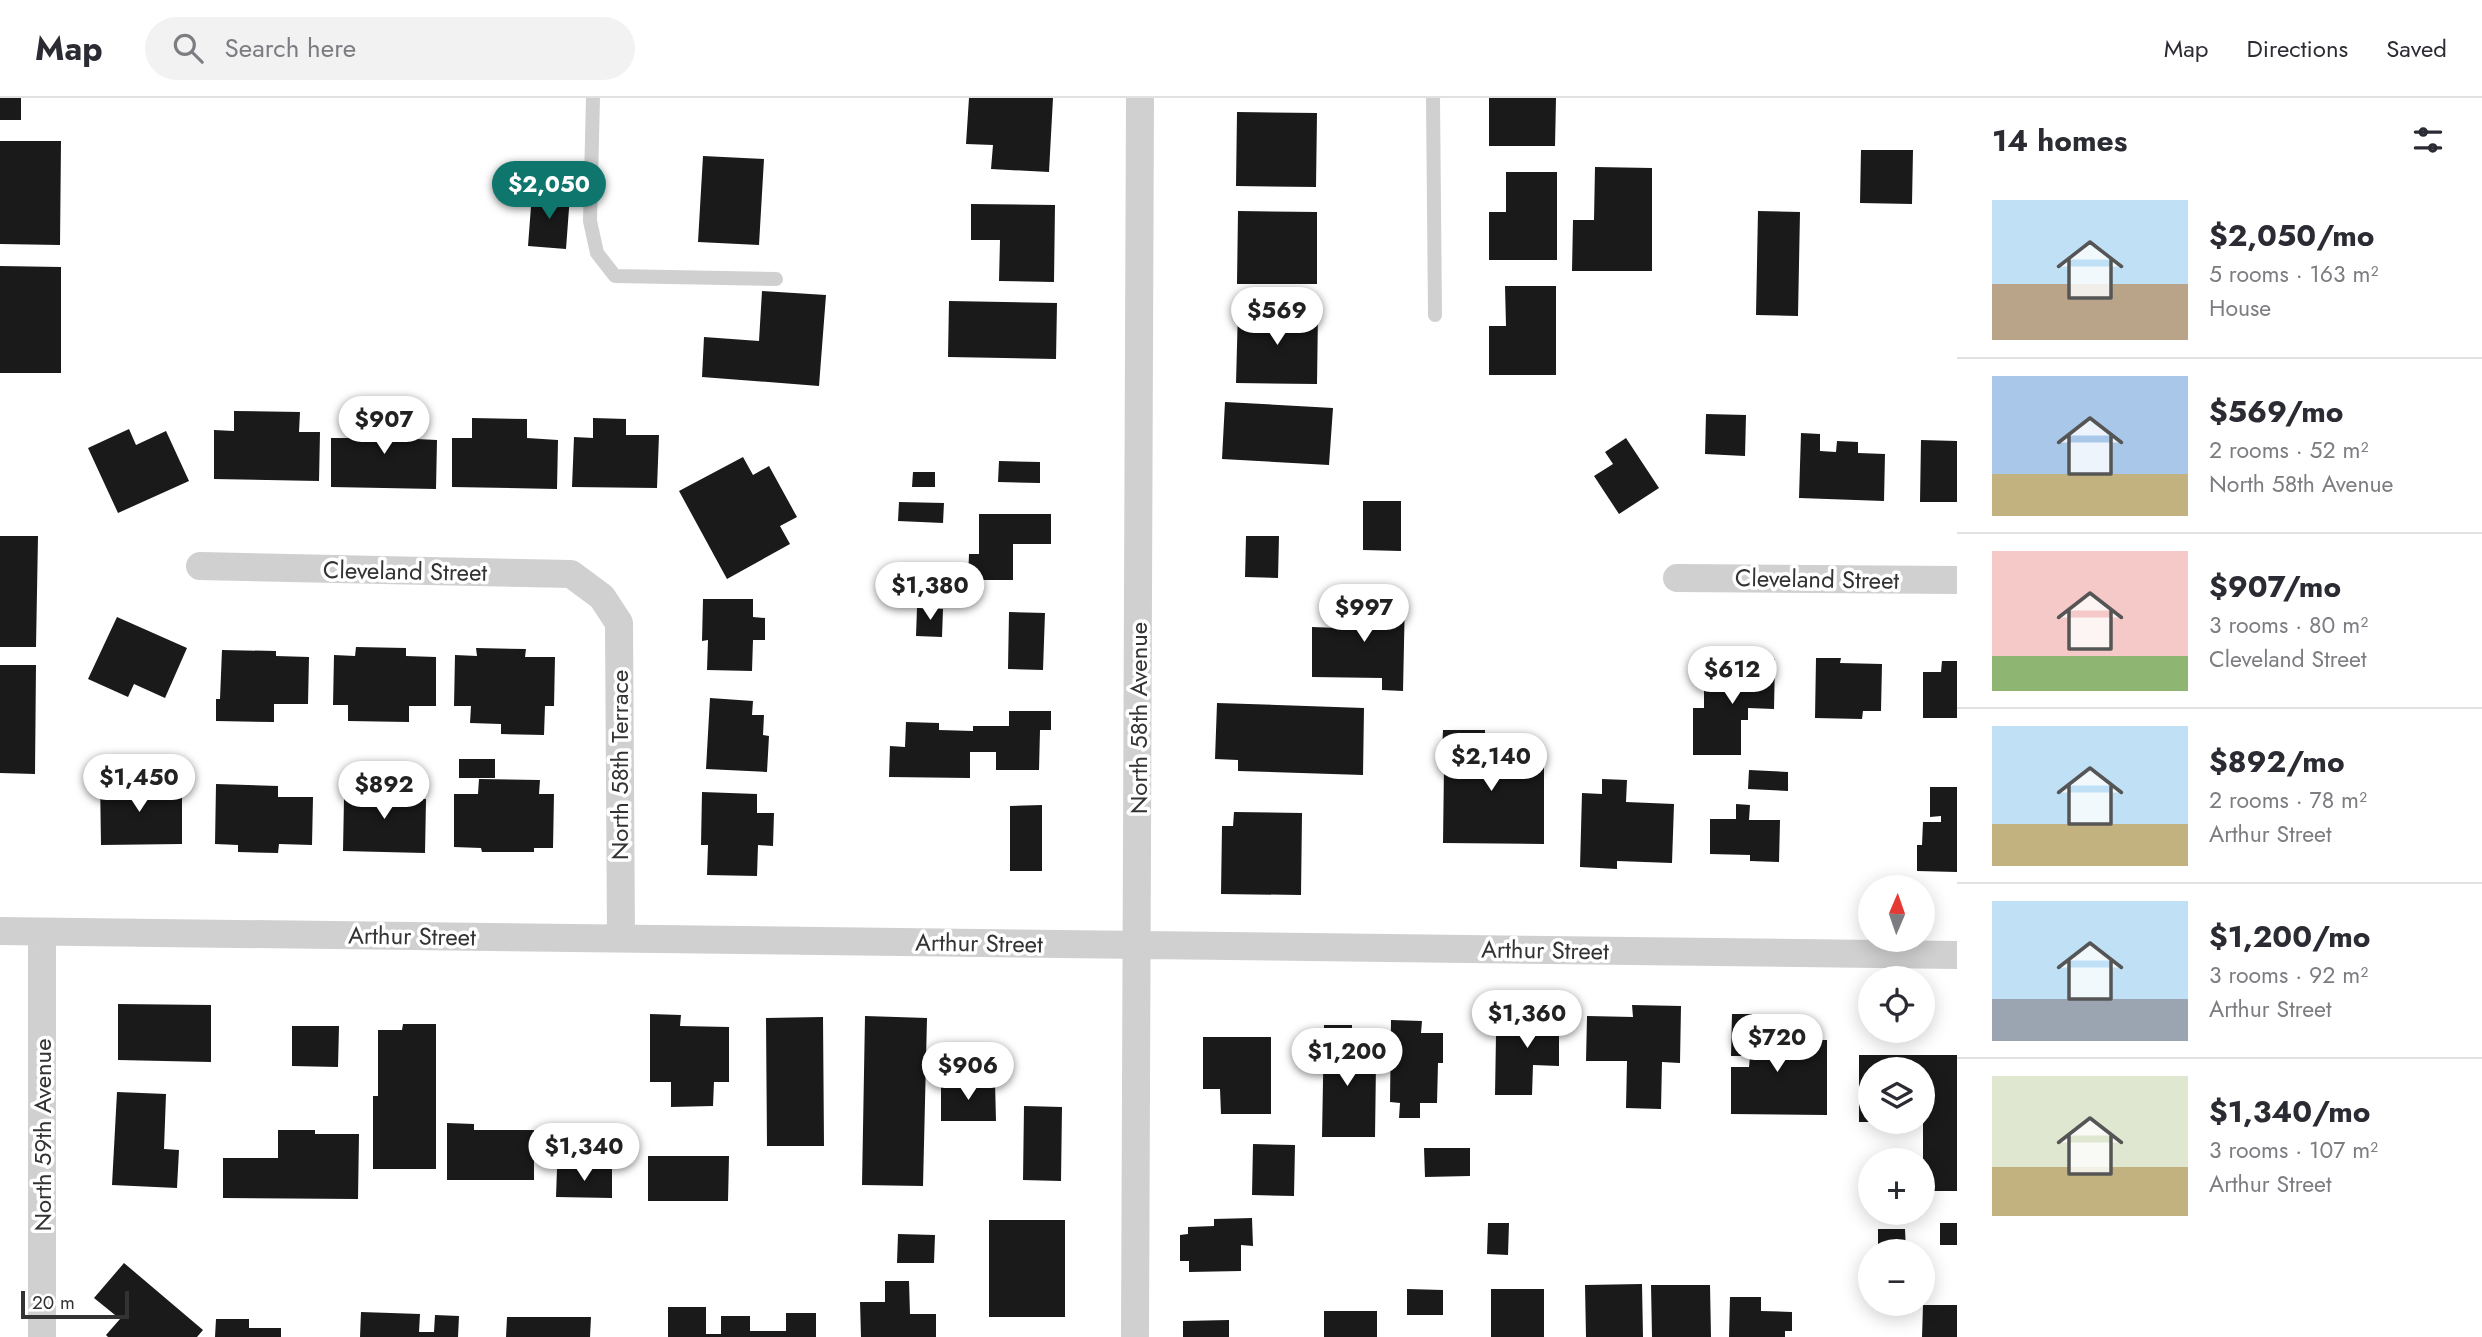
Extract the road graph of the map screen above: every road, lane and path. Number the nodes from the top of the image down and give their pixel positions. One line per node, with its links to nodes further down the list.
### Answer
1 (593, 98): 4 (lane)
2 (1140, 98): 13 (street, North 58th Avenue)
3 (1433, 98): 5 (lane)
4 (776, 279)
5 (1435, 316)
6 (200, 566): 9 (street, Cleveland Street)
7 (1677, 578): 8 (street, Cleveland Street)
8 (1957, 580)
9 (602, 597): 12 (street, North 58th Terrace)
10 (0, 932): 11 (street, Arthur Street)
11 (42, 932): 12 (street, Arthur Street); 15 (street, North 59th Avenue)
12 (621, 938): 13 (street, Arthur Street)
13 (1137, 945): 14 (street, Arthur Street); 16 (street, North 58th Avenue)
14 (1957, 955)
15 (42, 1337)
16 (1135, 1337)

